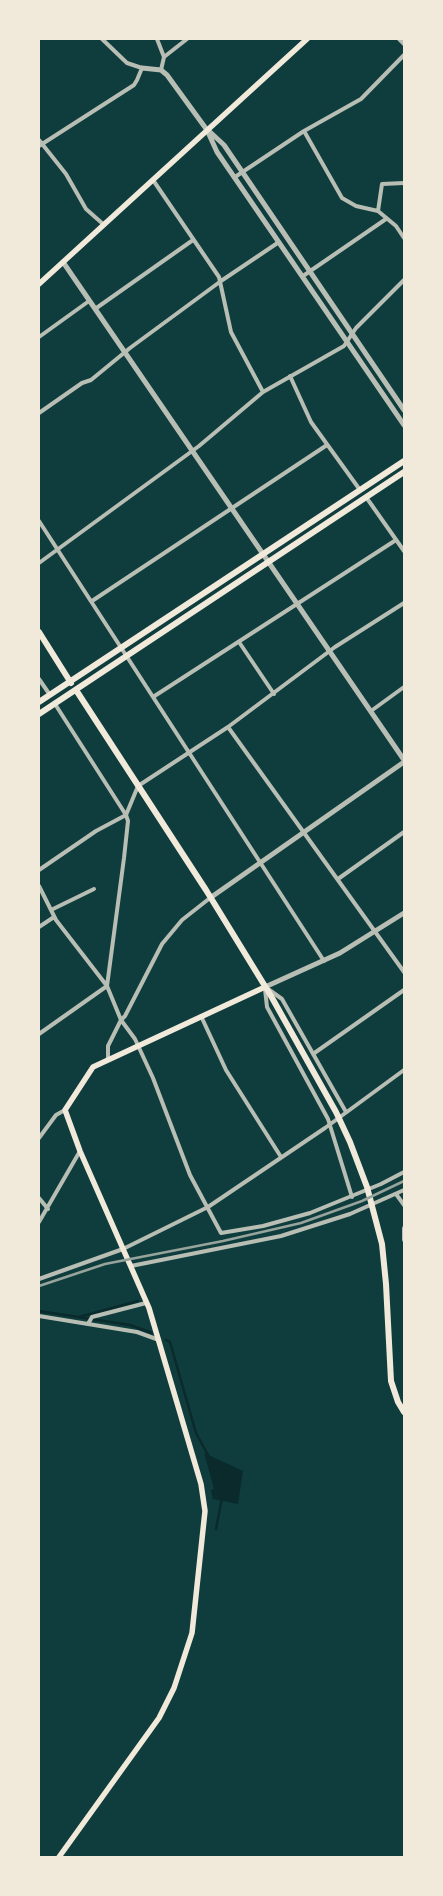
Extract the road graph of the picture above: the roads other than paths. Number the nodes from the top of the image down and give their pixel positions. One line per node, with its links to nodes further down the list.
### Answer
1 (102, 39): 9 (street)
2 (157, 39): 8 (street)
3 (187, 39): 8 (street)
4 (307, 39): 11 (main road)
5 (399, 39): 6 (street)
6 (404, 44)
7 (404, 55): 12 (street)
8 (164, 57): 10 (street)
9 (142, 68): 10 (street); 13 (street)
10 (161, 70): 11 (street)
11 (207, 130): 14 (street); 15 (street); 16 (main road)
12 (304, 131): 14 (street); 18 (street)
13 (40, 144): 20 (street)
14 (242, 172): 15 (street); 25 (street)
15 (235, 177): 23 (street)
16 (153, 180): 20 (main road); 22 (street)
17 (404, 183): 18 (street)
18 (378, 211): 19 (street)
19 (386, 219): 21 (street); 25 (street)
20 (103, 224): 24 (main road)
21 (404, 238)
22 (193, 240): 28 (street); 31 (street)
23 (279, 242): 26 (street); 28 (street)
24 (63, 262): 29 (main road); 30 (street)
25 (310, 271): 26 (street); 32 (street)
26 (302, 276): 34 (street)
27 (404, 280): 32 (street)
28 (221, 281): 35 (street); 37 (street)
29 (39, 284)
30 (89, 302): 31 (street); 33 (street)
31 (94, 309): 35 (street)
32 (352, 333): 34 (street); 38 (street)
33 (39, 336)
34 (348, 340): 36 (street); 40 (street)
35 (124, 353): 39 (street); 42 (street)
36 (290, 376): 37 (street); 41 (street)
37 (263, 392): 42 (street)
38 (404, 410)
39 (39, 412)
40 (404, 425)
41 (327, 445): 45 (street); 47 (street)
42 (192, 452): 47 (street); 50 (street)
43 (404, 461): 45 (main road)
44 (404, 472): 46 (main road)
45 (360, 490): 52 (main road)
46 (366, 498): 49 (street); 53 (main road)
47 (230, 509): 52 (street); 55 (street)
48 (39, 521): 50 (street)
49 (396, 540): 51 (street); 57 (street)
50 (58, 549): 54 (street); 55 (street)
51 (404, 551)
52 (263, 555): 53 (street); 60 (main road)
53 (268, 562): 57 (street); 62 (main road)
54 (39, 563)
55 (92, 601): 60 (street)
56 (404, 603): 61 (street)
57 (298, 604): 59 (street); 61 (street)
58 (39, 632): 64 (main road)
59 (239, 642): 67 (street); 69 (street)
60 (122, 648): 62 (street); 64 (main road)
61 (330, 651): 67 (street); 72 (street)
62 (126, 656): 66 (main road); 69 (street)
63 (39, 679): 68 (street)
64 (70, 682): 66 (main road); 68 (main road)
65 (404, 687): 72 (street)
66 (76, 690): 71 (main road); 77 (main road)
67 (274, 694): 74 (street)
68 (50, 695): 70 (main road)
69 (153, 697): 75 (street)
70 (39, 702)
71 (55, 704): 73 (main road); 78 (street)
72 (371, 711): 76 (street)
73 (39, 714)
74 (228, 727): 75 (street); 79 (street)
75 (188, 752): 77 (street); 81 (street)
76 (404, 761): 79 (street)
77 (138, 786): 78 (street); 86 (main road)
78 (126, 815): 82 (street); 94 (street)
79 (304, 832): 81 (street); 83 (street)
80 (404, 832): 83 (street)
81 (262, 863): 86 (street); 92 (street)
82 (39, 870)
83 (338, 879): 91 (street)
84 (39, 886): 87 (street)
85 (94, 889): 87 (street)
86 (210, 898): 95 (main road); 98 (street)
87 (51, 910): 89 (street)
88 (404, 913): 91 (street)
89 (54, 917): 90 (street); 94 (street)
90 (39, 927)
91 (376, 932): 92 (street); 93 (street)
92 (324, 961): 95 (street)
93 (404, 972)
94 (106, 986): 98 (street); 99 (street)
95 (264, 987): 97 (main road); 101 (street); 106 (street); 128 (main road)
96 (404, 990): 101 (street)
97 (201, 1015): 100 (main road); 109 (street)
98 (121, 1020): 100 (street); 102 (street)
99 (39, 1034)
100 (138, 1044): 102 (main road); 116 (street)
101 (313, 1054): 105 (street)
102 (108, 1058): 104 (main road)
103 (404, 1070): 105 (street)
104 (65, 1110): 107 (street); 108 (main road)
105 (346, 1112): 106 (street)
106 (330, 1125): 109 (street); 113 (street)
107 (39, 1138)
108 (80, 1151): 117 (street); 121 (main road)
109 (281, 1157): 116 (street)
110 (404, 1172): 113 (street)
111 (404, 1190): 112 (street)
112 (396, 1194): 115 (street); 122 (street)
113 (352, 1197): 116 (street)
114 (39, 1198): 117 (street)
115 (404, 1205)
116 (208, 1207): 121 (street)
117 (48, 1209): 118 (street)
118 (39, 1222)
119 (404, 1228): 120 (street)
120 (404, 1240)
121 (123, 1249): 122 (main road); 123 (street)
122 (131, 1266): 124 (main road)
123 (39, 1279)
124 (146, 1303): 126 (street); 127 (main road)
125 (39, 1316): 126 (street)
126 (90, 1321): 127 (street)
127 (159, 1341): 130 (main road)
128 (401, 1402): 129 (main road)
129 (404, 1412)
130 (59, 1857)

